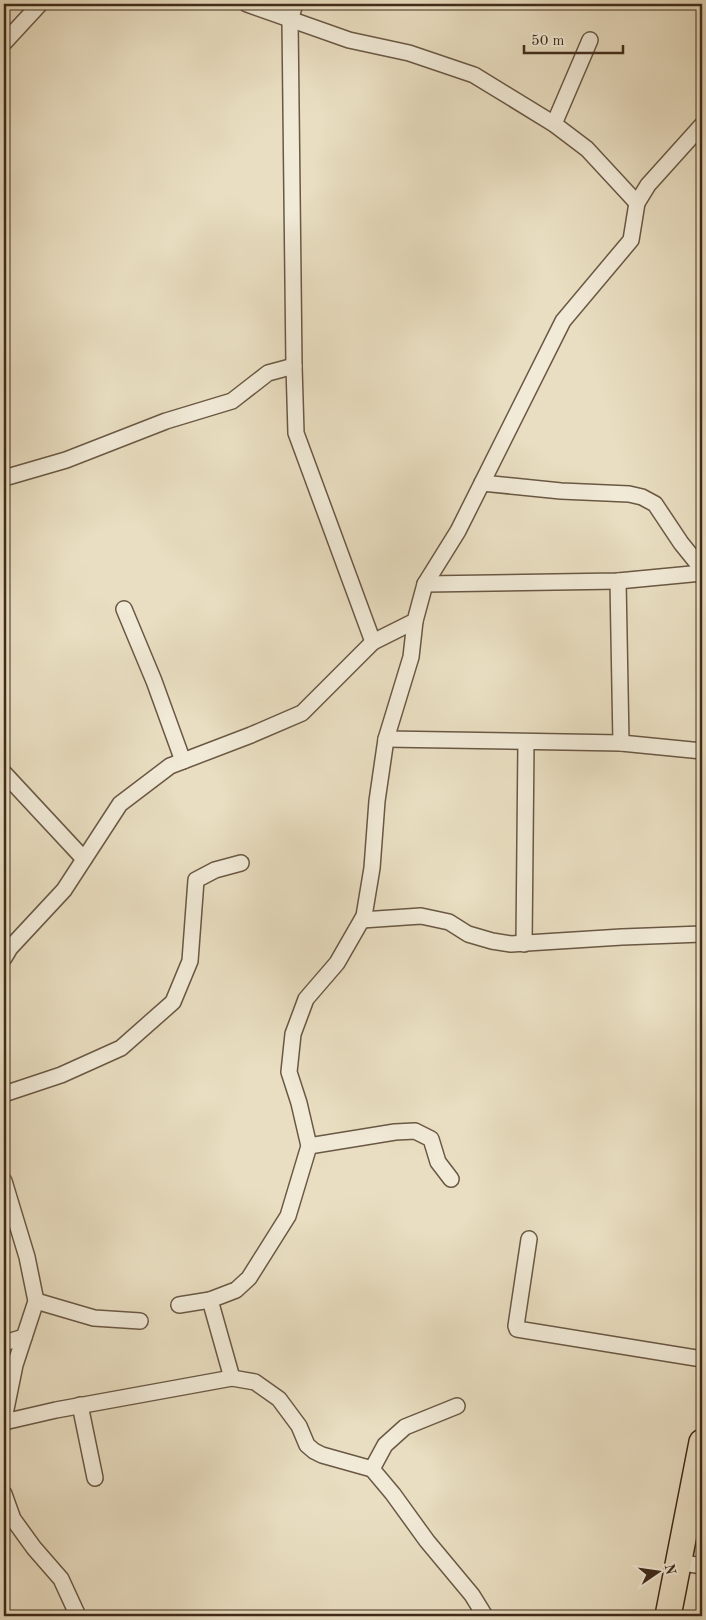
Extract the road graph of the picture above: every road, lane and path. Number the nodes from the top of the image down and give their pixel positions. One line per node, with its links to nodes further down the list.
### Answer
1 (40, 4): 6 (street)
2 (247, 4): 4 (street)
3 (295, 4): 4 (street)
4 (290, 20): 7 (street); 10 (street)
5 (590, 40): 7 (street)
6 (4, 42)
7 (554, 124): 9 (street)
8 (702, 125): 9 (street)
9 (637, 203): 12 (street)
10 (294, 366): 11 (street); 18 (street)
11 (4, 478)
12 (482, 483): 13 (street); 15 (street)
13 (702, 571): 14 (street)
14 (618, 581): 15 (street); 21 (street)
15 (425, 584): 17 (street)
16 (124, 610): 23 (street)
17 (416, 621): 18 (street); 19 (street)
18 (373, 642): 23 (street)
19 (386, 739): 20 (street); 27 (street)
20 (526, 742): 21 (street); 29 (street)
21 (621, 743): 22 (street)
22 (702, 751)
23 (183, 761): 25 (street)
24 (4, 773): 25 (street)
25 (84, 859): 30 (street)
26 (241, 864): 31 (street)
27 (362, 920): 29 (street); 32 (street)
28 (702, 934): 29 (street)
29 (524, 944)
30 (4, 958)
31 (4, 1094)
32 (309, 1146): 33 (street); 36 (street)
33 (452, 1179)
34 (4, 1181): 37 (street)
35 (529, 1239): 42 (street)
36 (210, 1300): 38 (street); 43 (street)
37 (36, 1301): 39 (street); 40 (street)
38 (180, 1305)
39 (140, 1321)
40 (24, 1337): 41 (street); 46 (street)
41 (4, 1344)
42 (702, 1359)
43 (232, 1378): 44 (street); 48 (street)
44 (80, 1405): 46 (street); 49 (street)
45 (457, 1406): 48 (street)
46 (4, 1421)
47 (702, 1444): 51 (highway)
48 (372, 1469): 54 (street)
49 (95, 1478)
50 (4, 1494): 53 (street)
51 (678, 1562): 52 (street); 55 (highway)
52 (702, 1566)
53 (78, 1616)
54 (484, 1616)
55 (668, 1616)

